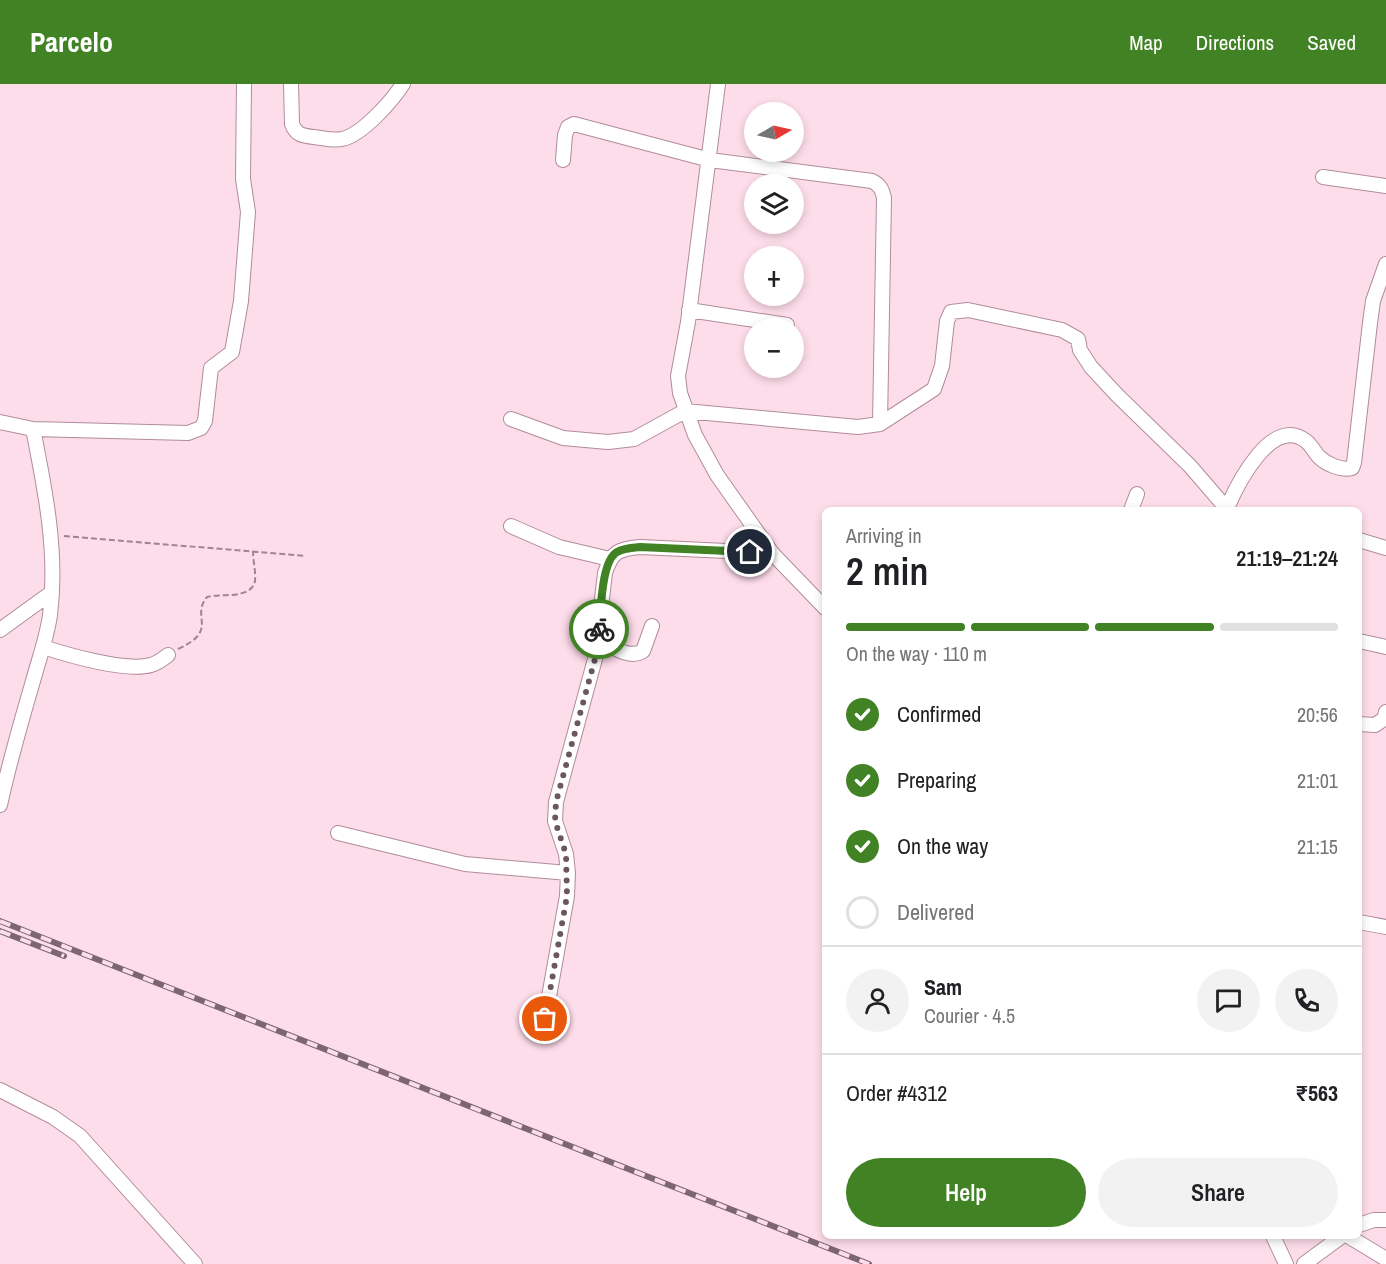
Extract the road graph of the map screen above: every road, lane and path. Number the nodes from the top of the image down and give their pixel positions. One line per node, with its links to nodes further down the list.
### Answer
1 (244, 84): 16 (street)
2 (291, 84): 3 (street)
3 (403, 84)
4 (718, 84): 6 (street)
5 (563, 160): 6 (street)
6 (710, 160): 10 (street); 15 (street)
7 (1323, 177): 8 (street)
8 (1386, 186)
9 (1386, 264): 20 (street)
10 (689, 310): 11 (street); 12 (street)
11 (744, 318)
12 (685, 411): 13 (street); 15 (street); 26 (street)
13 (511, 420)
14 (0, 422): 16 (street)
15 (880, 424): 19 (street)
16 (33, 429): 22 (street)
17 (1137, 494): 18 (street)
18 (1132, 507)
19 (1226, 507)
20 (1229, 507)
21 (511, 526): 28 (street)
22 (49, 535): 25 (path); 29 (street)
23 (1362, 541): 24 (street)
24 (1386, 548)
25 (253, 551): 27 (path); 37 (path)
26 (772, 553): 28 (street); 30 (street)
27 (306, 556)
28 (610, 559): 33 (street)
29 (51, 593): 32 (street); 35 (street)
30 (822, 605)
31 (652, 626): 33 (street)
32 (0, 630)
33 (598, 638): 42 (street)
34 (1362, 642): 36 (street)
35 (43, 647): 37 (street); 40 (street)
36 (1386, 647)
37 (168, 655)
38 (1386, 712): 39 (street)
39 (1362, 724)
40 (0, 805)
41 (338, 833): 42 (street)
42 (568, 873): 45 (street)
43 (1362, 923): 44 (street)
44 (1386, 927)
45 (545, 1019)
46 (0, 1090): 53 (street)
47 (1386, 1220): 48 (street)
48 (1362, 1224)
49 (1274, 1239): 54 (street)
50 (1338, 1239): 55 (street)
51 (1353, 1239): 52 (street)
52 (1386, 1259)
53 (195, 1264)
54 (1286, 1264)
55 (1304, 1264)

